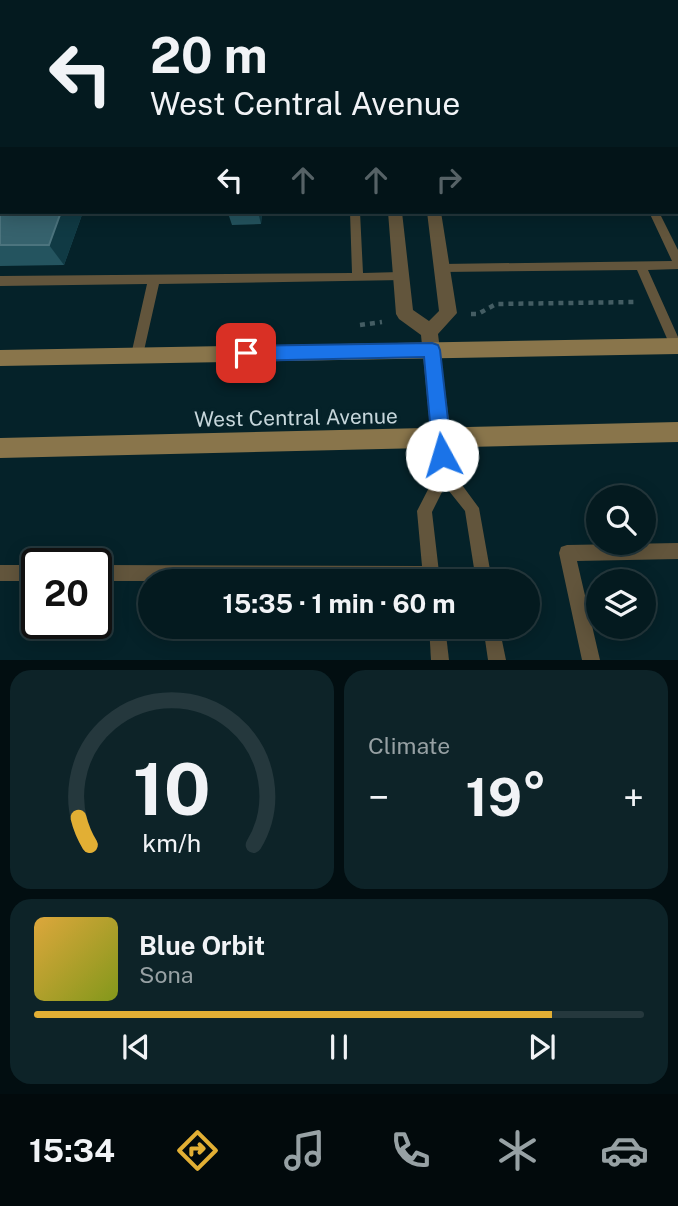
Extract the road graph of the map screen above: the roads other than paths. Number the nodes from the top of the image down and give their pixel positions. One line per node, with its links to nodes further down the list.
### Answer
1 (355, 214): 8 (lane)
2 (395, 214): 9 (street)
3 (434, 214): 7 (street)
4 (655, 214): 5 (lane)
5 (678, 263): 6 (lane)
6 (640, 265): 7 (lane); 13 (lane)
7 (442, 268): 12 (street)
8 (358, 277): 9 (lane); 10 (lane)
9 (400, 277): 12 (street)
10 (154, 280): 11 (lane); 14 (lane)
11 (0, 281)
12 (431, 341): 13 (main road); 14 (main road); 17 (street)
13 (677, 346)
14 (137, 355): 15 (main road)
15 (0, 358)
16 (678, 432): 17 (main road, West Central Avenue)
17 (441, 437): 18 (main road, West Central Avenue); 19 (lane)
18 (0, 448)
19 (444, 473): 21 (lane); 22 (lane)
20 (678, 551): 31 (lane)
21 (430, 569)
22 (482, 569)
23 (0, 573): 24 (lane)
24 (21, 573)
25 (112, 573): 26 (lane)
26 (138, 574)
27 (438, 639): 29 (lane)
28 (493, 639): 30 (lane)
29 (440, 660)
30 (497, 660)
31 (592, 660)

